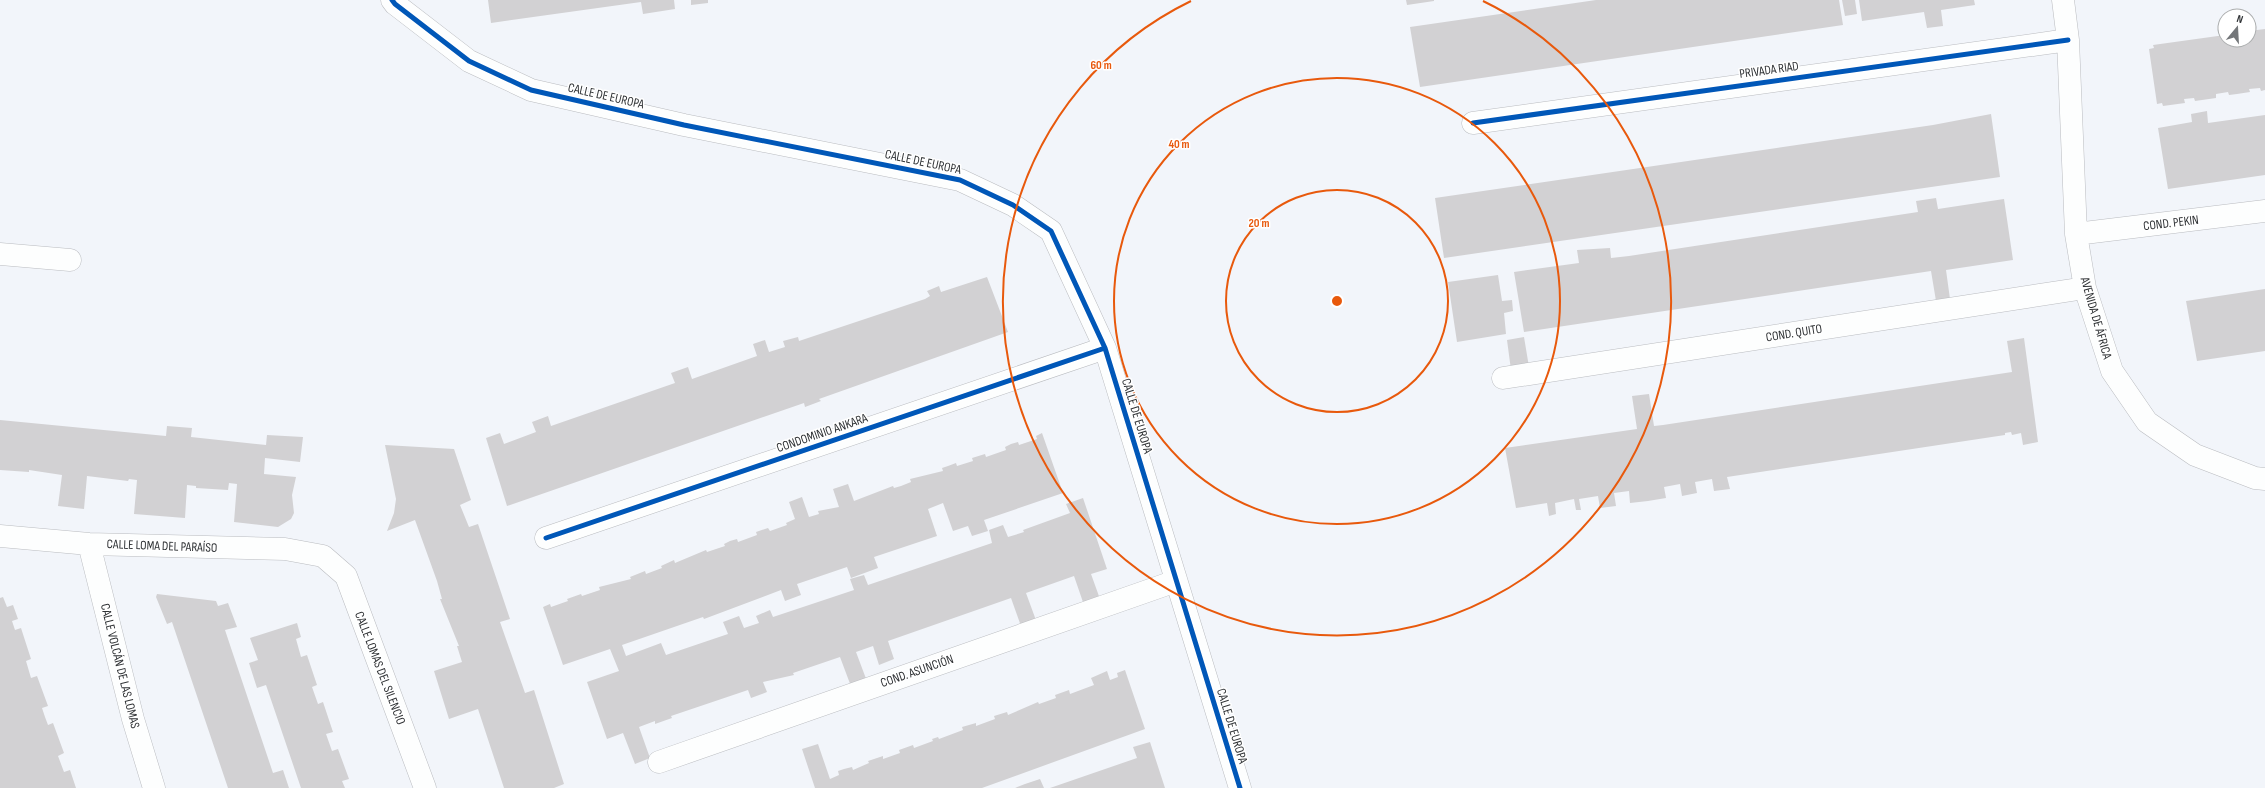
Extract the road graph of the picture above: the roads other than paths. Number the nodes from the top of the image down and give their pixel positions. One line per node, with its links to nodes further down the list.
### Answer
1 (392, 0): 10 (street, CALLE DE EUROPA)
2 (2068, 1): 3 (street, AVENIDA DE ÁFRICA)
3 (2068, 40): 4 (street, PRIVADA RIAD); 6 (street, AVENIDA DE ÁFRICA)
4 (1473, 123)
5 (2265, 211): 6 (street, COND. PEKIN)
6 (2076, 234): 9 (street, AVENIDA DE ÁFRICA)
7 (0, 254): 8 (street)
8 (70, 260)
9 (2085, 288): 11 (street, COND. QUITO); 12 (street, AVENIDA DE ÁFRICA)
10 (1105, 348): 14 (street, CONDOMINIO ANKARA); 17 (street, CALLE DE EUROPA)
11 (1503, 378)
12 (2265, 479)
13 (0, 536): 15 (street, CALLE LOMA DEL PARAÍSO)
14 (546, 538)
15 (89, 544): 16 (street, CALLE LOMA DEL PARAÍSO); 19 (street, CALLE VOLCÁN DE LAS LOMAS)
16 (323, 556): 20 (street, CALLE LOMAS DEL SILENCIO)
17 (1176, 581): 18 (street, COND. ASUNCIÓN); 21 (street, CALLE DE EUROPA)
18 (659, 762)
19 (154, 788)
20 (425, 788)
21 (1240, 788)

